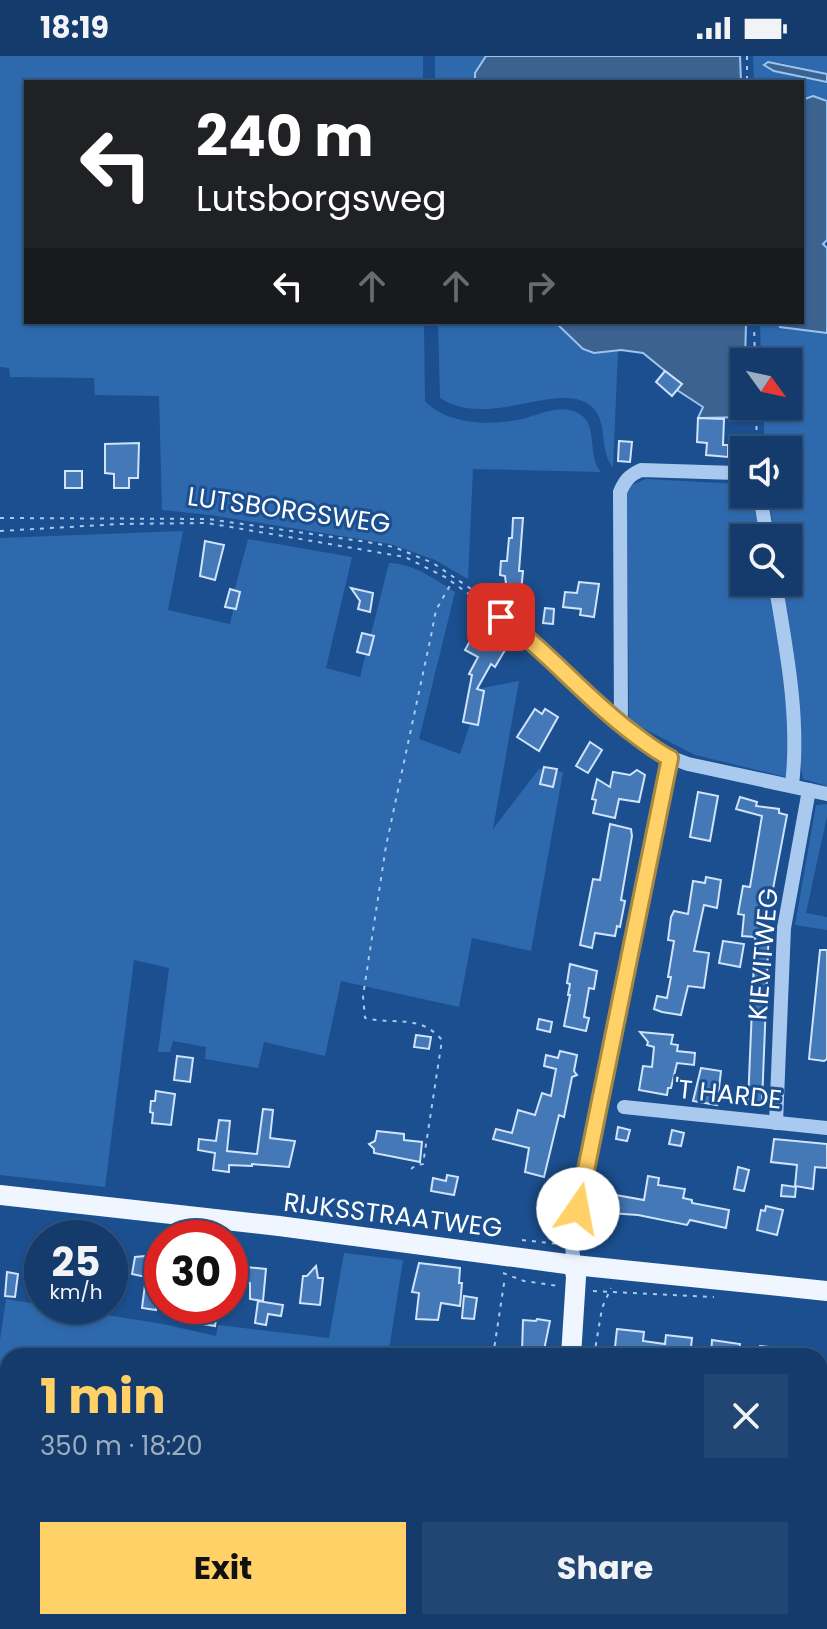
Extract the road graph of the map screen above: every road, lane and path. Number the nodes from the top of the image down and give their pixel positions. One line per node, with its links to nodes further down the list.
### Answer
1 (747, 56): 2 (path)
2 (747, 80)
3 (754, 324): 4 (path)
4 (755, 348)
5 (730, 473): 11 (street)
6 (0, 518): 10 (path, LUTSBORGSWEG)
7 (0, 531): 8 (path, LUTSBORGSWEG)
8 (452, 582): 10 (path, LUTSBORGSWEG); 19 (path)
9 (778, 596): 13 (street)
10 (501, 617): 11 (street)
11 (621, 725): 12 (street)
12 (670, 758): 13 (street); 22 (street)
13 (792, 785): 14 (street)
14 (809, 790): 15 (street); 17 (street, KIEVITWEG)
15 (827, 794)
16 (624, 1107): 17 (street, 'T HARDE)
17 (776, 1123): 18 (street, 'T HARDE)
18 (827, 1128)
19 (411, 1169)
20 (0, 1195): 21 (main road, RIJKSSTRAATWEG)
21 (508, 1256): 22 (main road, RIJKSSTRAATWEG); 29 (path)
22 (574, 1265): 23 (main road, RIJKSSTRAATWEG); 25 (main road)
23 (612, 1269): 26 (main road, RIJKSSTRAATWEG); 27 (path)
24 (524, 1281): 25 (path)
25 (575, 1288): 27 (path); 30 (main road)
26 (827, 1291)
27 (609, 1293): 28 (path); 31 (path)
28 (720, 1298)
29 (494, 1348)
30 (571, 1348)
31 (595, 1348)

